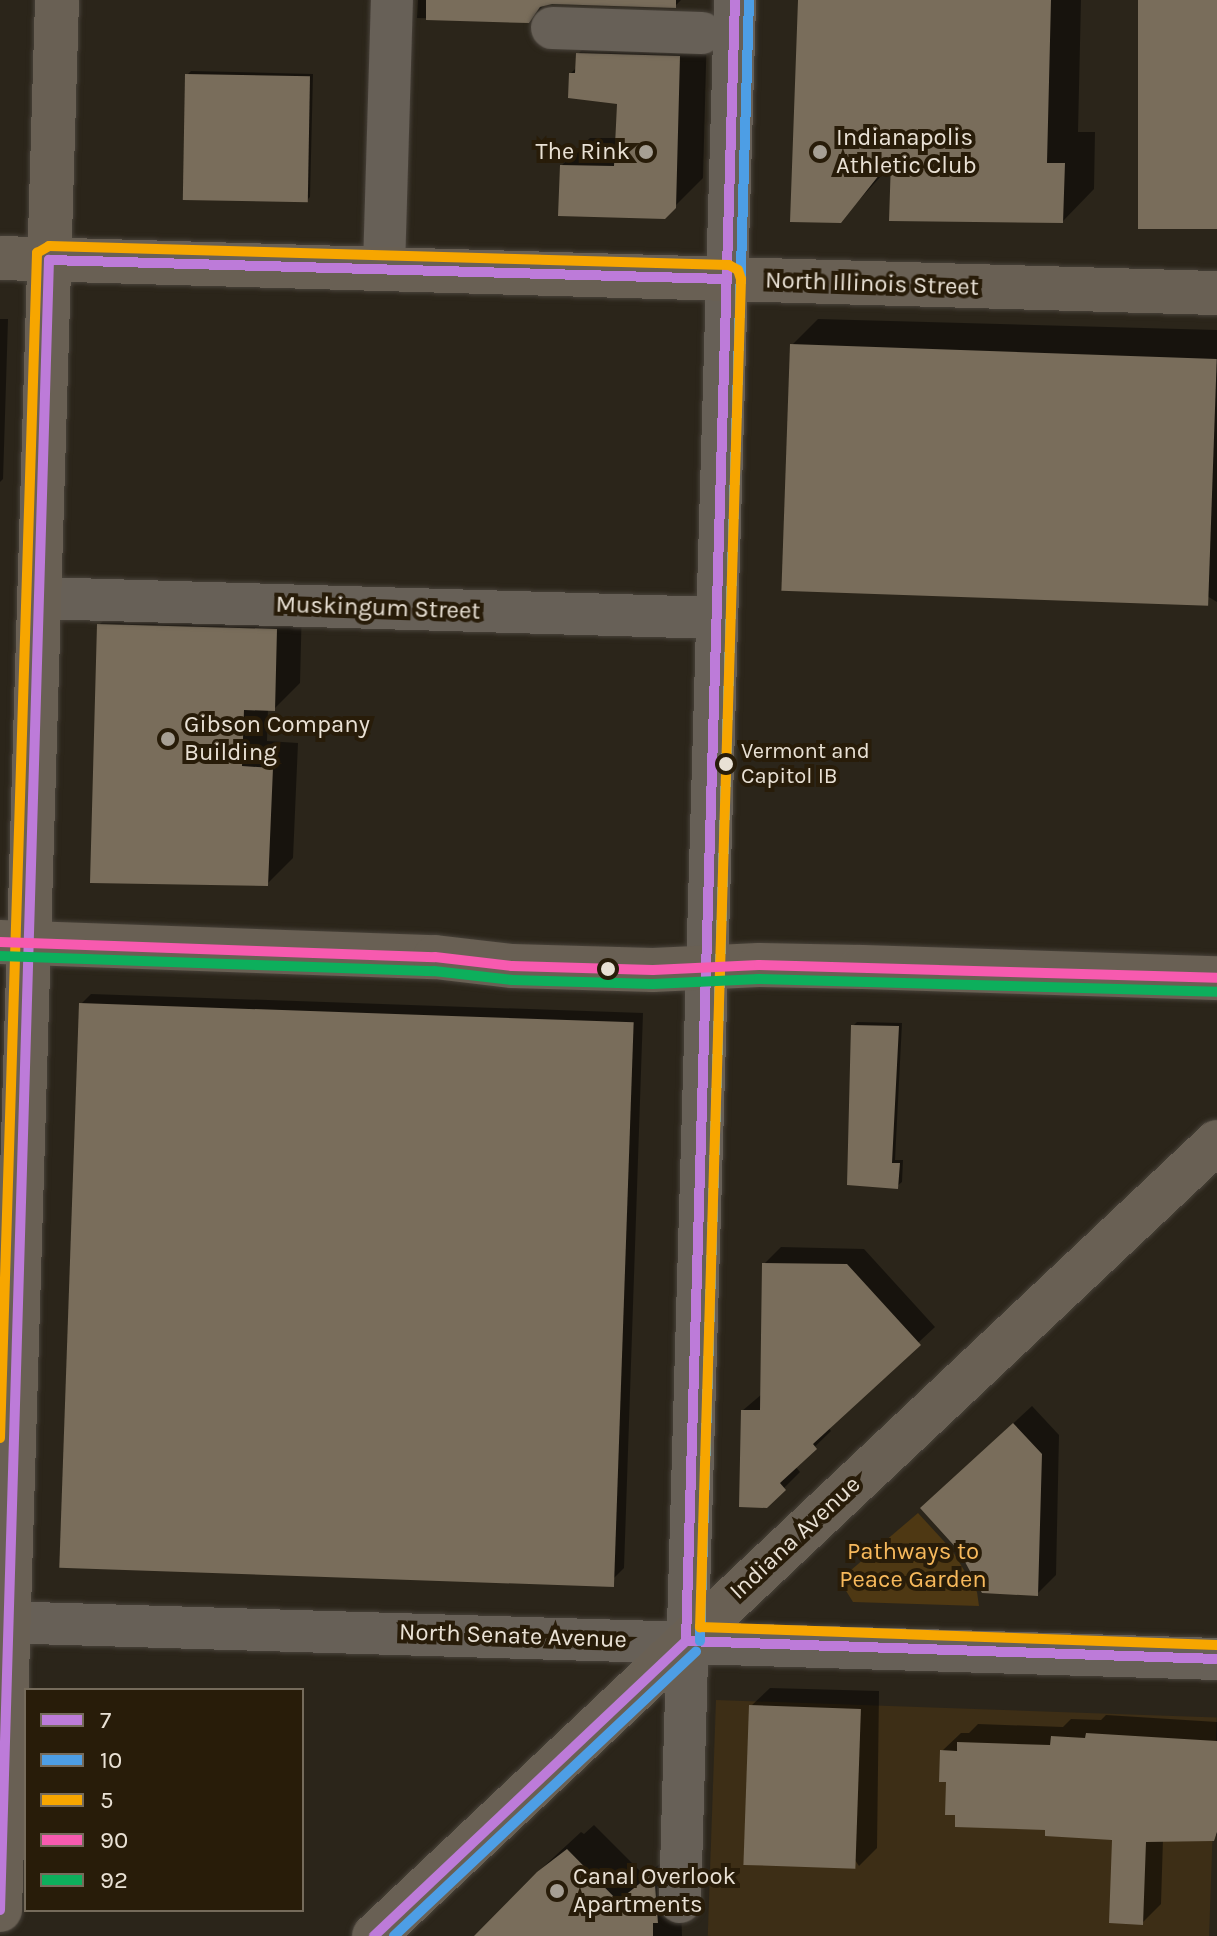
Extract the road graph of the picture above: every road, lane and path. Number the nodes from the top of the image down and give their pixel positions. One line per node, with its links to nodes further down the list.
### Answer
1 (57, 0): 7 (main road)
2 (392, 0): 8 (street)
3 (735, 0): 9 (street)
4 (552, 28): 5 (street)
5 (702, 33)
6 (0, 258): 7 (main road, North Illinois Street)
7 (49, 260): 8 (main road, North Illinois Street); 11 (main road)
8 (384, 267): 9 (main road, North Illinois Street)
9 (727, 279): 10 (main road, North Illinois Street); 12 (street)
10 (1217, 293)
11 (39, 598): 12 (street, Muskingum Street); 13 (main road)
12 (717, 618): 14 (street)
13 (14, 942): 14 (main road); 17 (main road)
14 (708, 969): 15 (main road); 19 (street)
15 (1217, 978)
16 (1217, 1142): 19 (main road, Indiana Avenue)
17 (9, 1282): 18 (main road)
18 (4, 1622): 19 (street, North Senate Avenue); 22 (main road)
19 (686, 1641): 20 (street, North Senate Avenue); 21 (street); 23 (main road, Indiana Avenue)
20 (1217, 1659)
21 (680, 1902)
22 (0, 1910)
23 (374, 1936)

